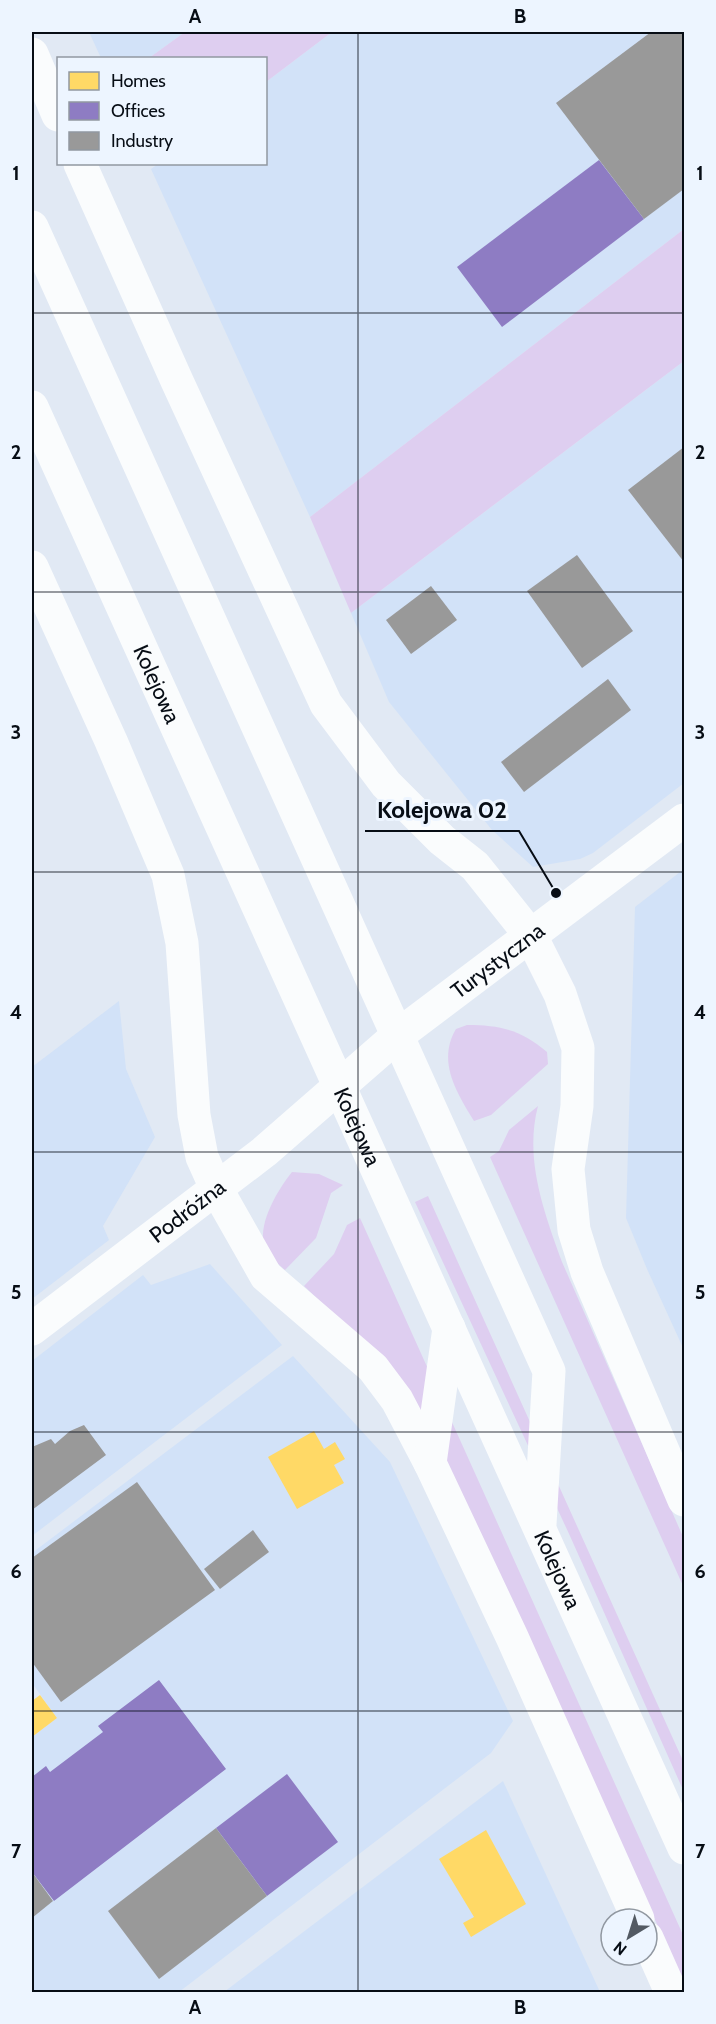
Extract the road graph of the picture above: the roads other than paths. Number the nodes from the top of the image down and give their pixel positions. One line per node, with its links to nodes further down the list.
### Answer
1 (32, 54): 2 (main road)
2 (57, 113)
3 (80, 165): 8 (main road)
4 (32, 227): 9 (main road)
5 (32, 407): 10 (main road, Kolejowa)
6 (32, 567): 11 (main road)
7 (684, 820): 8 (main road, Turystyczna)
8 (531, 936): 9 (main road, Turystyczna); 15 (main road)
9 (397, 1036): 10 (main road, Turystyczna); 16 (main road)
10 (340, 1088): 11 (main road, Podróżna); 12 (main road, Kolejowa)
11 (216, 1188): 13 (main road, Podróżna); 14 (main road)
12 (449, 1328): 14 (main road); 16 (main road, Kolejowa)
13 (32, 1329)
14 (430, 1463): 18 (main road)
15 (684, 1500)
16 (540, 1529): 17 (main road, Kolejowa)
17 (684, 1848)
18 (634, 1907)
19 (659, 1965): 20 (main road)
20 (671, 1992)

